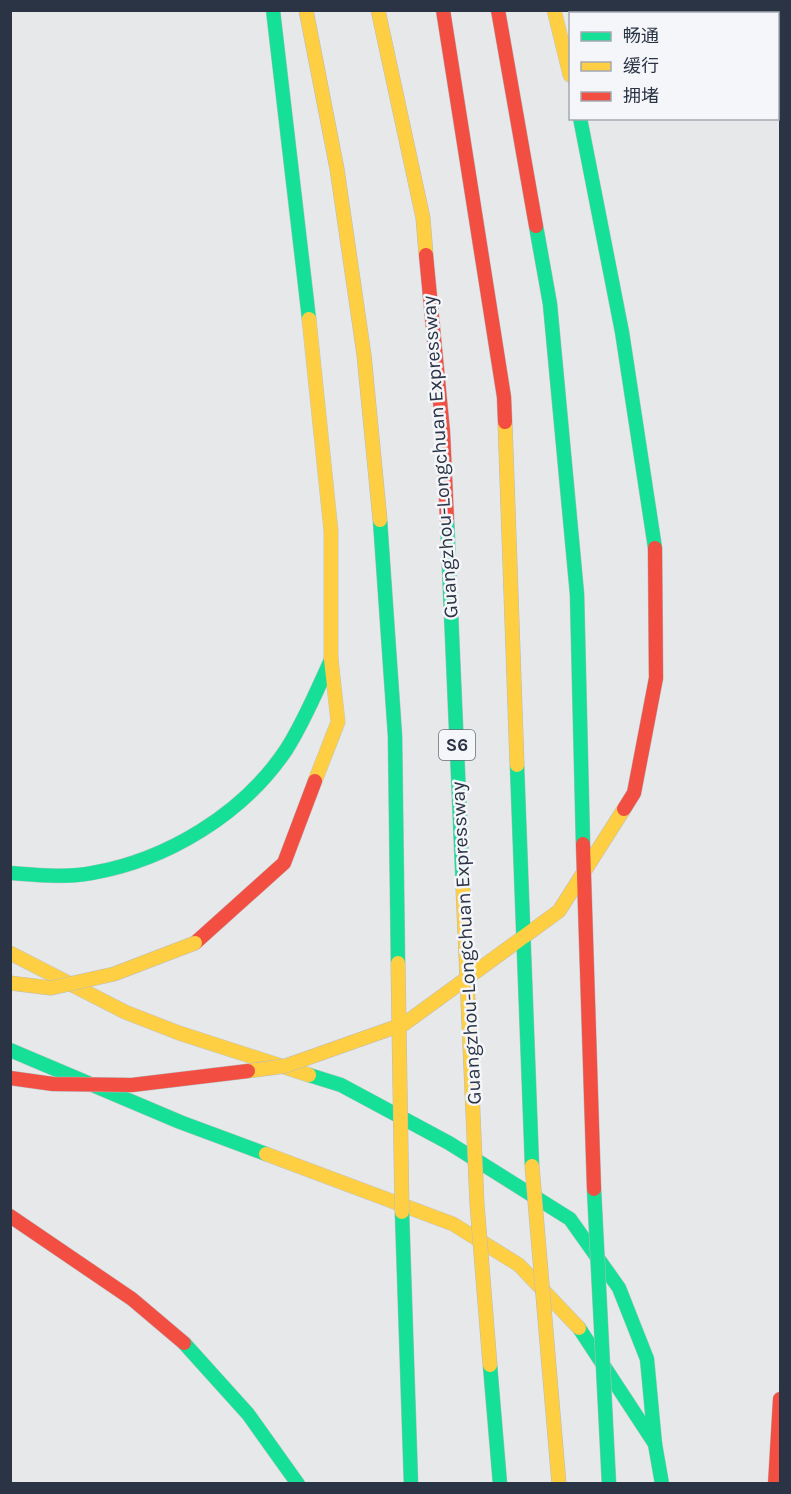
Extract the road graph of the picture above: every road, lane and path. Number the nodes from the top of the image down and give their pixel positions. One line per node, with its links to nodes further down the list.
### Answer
1 (273, 10): 9 (main road)
2 (306, 10): 19 (main road, bridge)
3 (378, 10): 20 (main road, Guangzhou-Longchuan Expressway / S6, bridge)
4 (443, 10): 21 (main road, bridge)
5 (498, 10): 22 (main road, bridge)
6 (554, 10): 7 (main road)
7 (569, 71)
8 (580, 120): 14 (main road, bridge)
9 (331, 659): 10 (main road); 12 (main road, bridge)
10 (10, 873)
11 (10, 954): 17 (main road)
12 (10, 982)
13 (10, 1050): 17 (main road, bridge)
14 (10, 1078)
15 (10, 1216): 18 (main road)
16 (780, 1399): 24 (main road)
17 (656, 1444): 23 (main road)
18 (298, 1484)
19 (411, 1484)
20 (500, 1484)
21 (559, 1484)
22 (609, 1484)
23 (662, 1484)
24 (775, 1484)

